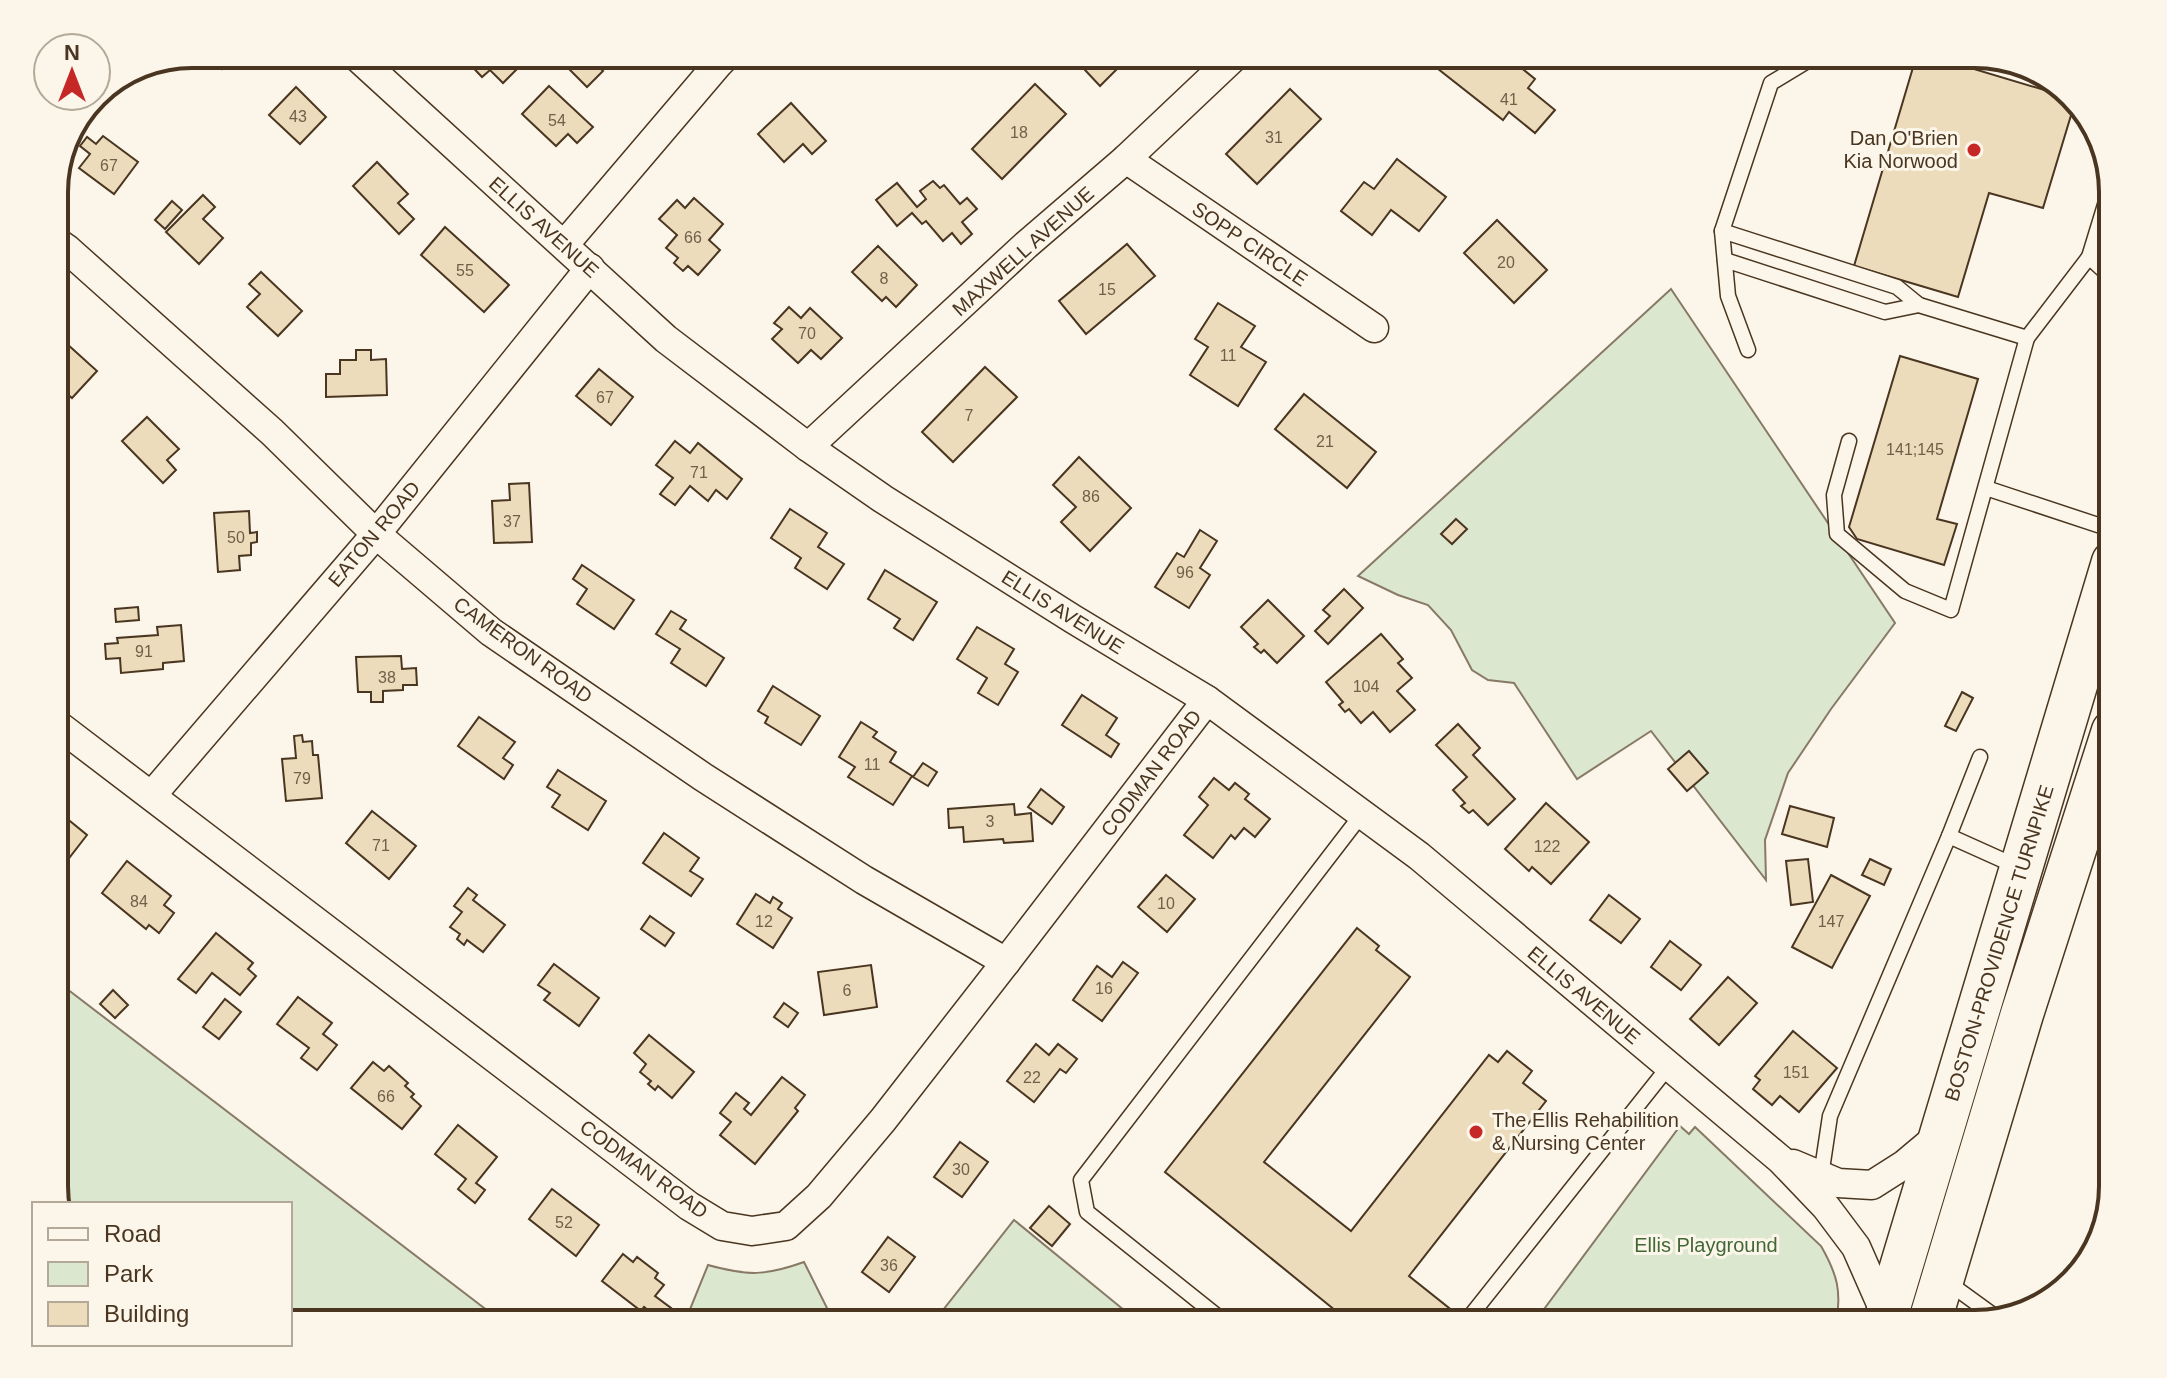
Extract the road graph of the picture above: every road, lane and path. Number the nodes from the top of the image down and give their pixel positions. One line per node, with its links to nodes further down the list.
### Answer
1 (369, 68): 8 (street, ELLIS AVENUE)
2 (716, 68): 8 (street)
3 (1222, 68): 5 (street, MAXWELL AVENUE)
4 (1796, 68): 7 (lane)
5 (1126, 159): 16 (street, SOPP CIRCLE); 20 (street, MAXWELL AVENUE)
6 (2099, 224): 11 (lane)
7 (1722, 231): 12 (lane); 15 (lane)
8 (564, 245): 14 (street, ELLIS AVENUE)
9 (68, 250): 23 (street, CAMERON ROAD)
10 (2099, 256): 11 (lane)
11 (2089, 257): 13 (lane); 17 (lane)
12 (1725, 260): 15 (lane); 18 (lane)
13 (2099, 266)
14 (590, 268): 20 (street, ELLIS AVENUE); 23 (street, EATON ROAD)
15 (1919, 305): 17 (lane)
16 (1374, 328)
17 (2027, 338): 21 (lane)
18 (1748, 350)
19 (1849, 441): 21 (lane)
20 (808, 447): 25 (street, ELLIS AVENUE)
21 (1986, 488): 22 (lane)
22 (2099, 525)
23 (376, 534): 29 (street, EATON ROAD); 33 (street, CAMERON ROAD)
24 (2099, 609): 32 (main road, BOSTON-PROVIDENCE TURNPIKE)
25 (1207, 700): 30 (street, ELLIS AVENUE); 33 (street, CODMAN ROAD)
26 (68, 732): 29 (street, CODMAN ROAD)
27 (1980, 757): 31 (lane)
28 (2099, 775): 38 (main road)
29 (152, 795): 33 (street, CODMAN ROAD)
30 (1362, 814): 34 (street, ELLIS AVENUE); 40 (lane)
31 (1949, 836): 32 (lane); 37 (lane)
32 (2022, 868): 35 (main road, BOSTON-PROVIDENCE TURNPIKE)
33 (1006, 962)
34 (1669, 1066): 36 (street, ELLIS AVENUE); 41 (lane)
35 (1942, 1132): 37 (street, ELLIS AVENUE); 43 (main road, BOSTON-PROVIDENCE TURNPIKE)
36 (1781, 1160): 37 (street, ELLIS AVENUE); 42 (street, ELLIS AVENUE)
37 (1821, 1176)
38 (1942, 1279): 39 (lane); 44 (main road)
39 (1985, 1309)
40 (1210, 1310)
41 (1475, 1310)
42 (1881, 1310)
43 (1888, 1310)
44 (1933, 1310)

